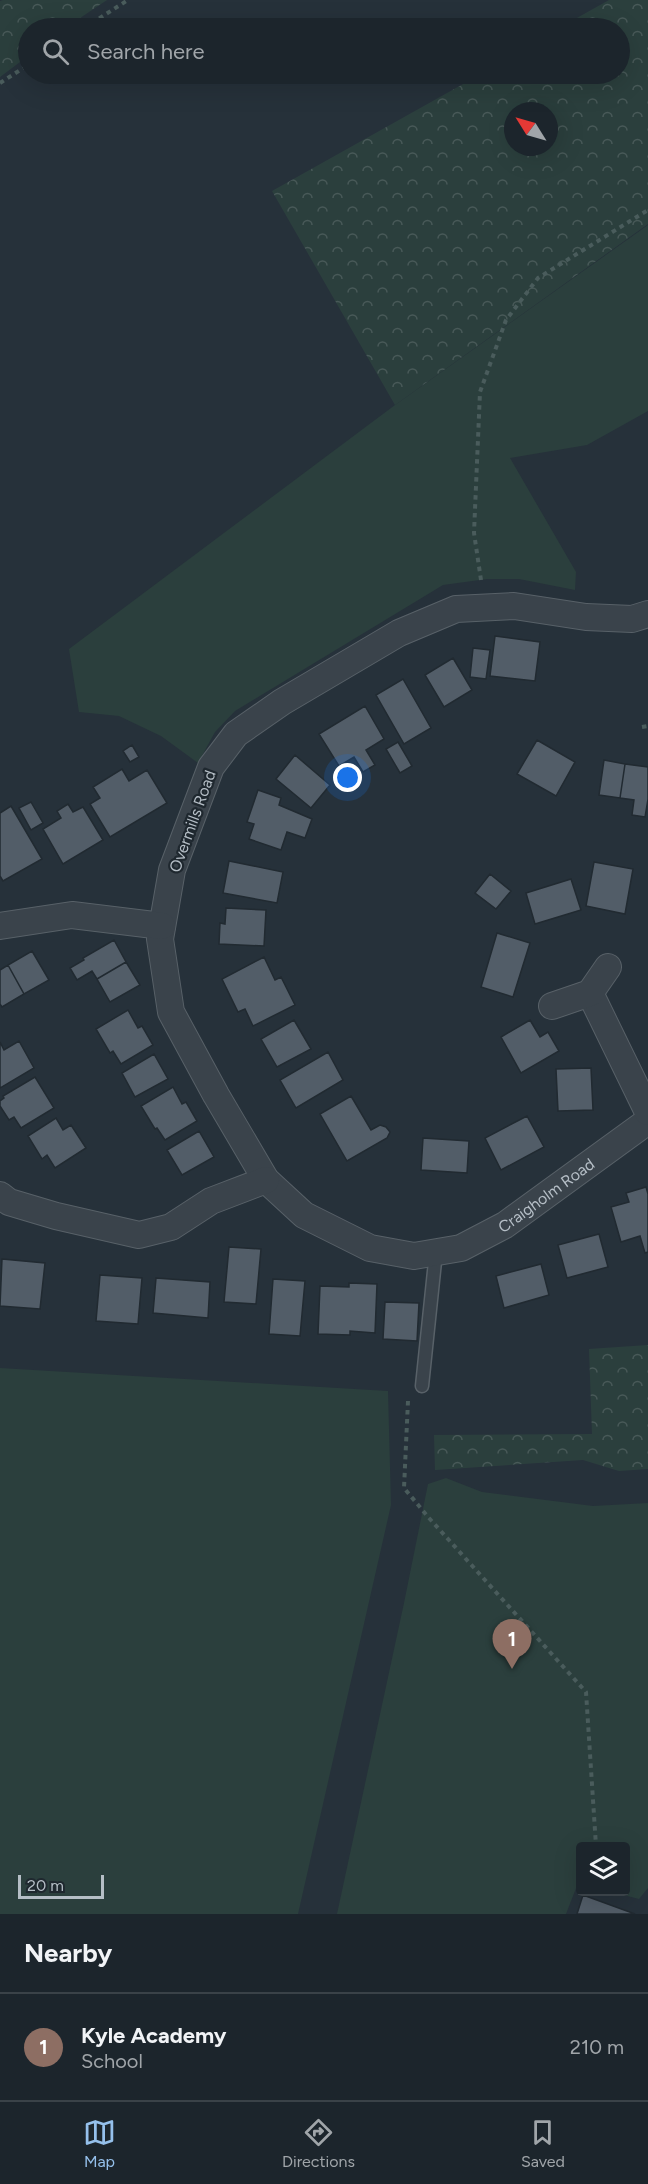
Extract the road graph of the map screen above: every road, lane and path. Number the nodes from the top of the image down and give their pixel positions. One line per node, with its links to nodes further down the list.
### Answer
1 (128, 0): 2 (path)
2 (100, 18)
3 (18, 71): 4 (path)
4 (0, 83)
5 (648, 210): 6 (path)
6 (485, 608): 7 (street, Overmills Road); 11 (street, Overmills Road)
7 (648, 614)
8 (648, 726): 9 (path)
9 (642, 727)
10 (0, 926): 11 (street)
11 (162, 926): 17 (street, Overmills Road)
12 (608, 967): 13 (street)
13 (590, 993): 14 (street); 15 (street)
14 (552, 1006)
15 (648, 1112)
16 (648, 1121): 19 (street, Craigholm Road)
17 (266, 1180): 18 (street); 19 (street, Overmills Road)
18 (0, 1195)
19 (436, 1252): 20 (lane)
20 (422, 1386): 21 (path)
21 (596, 1842)

